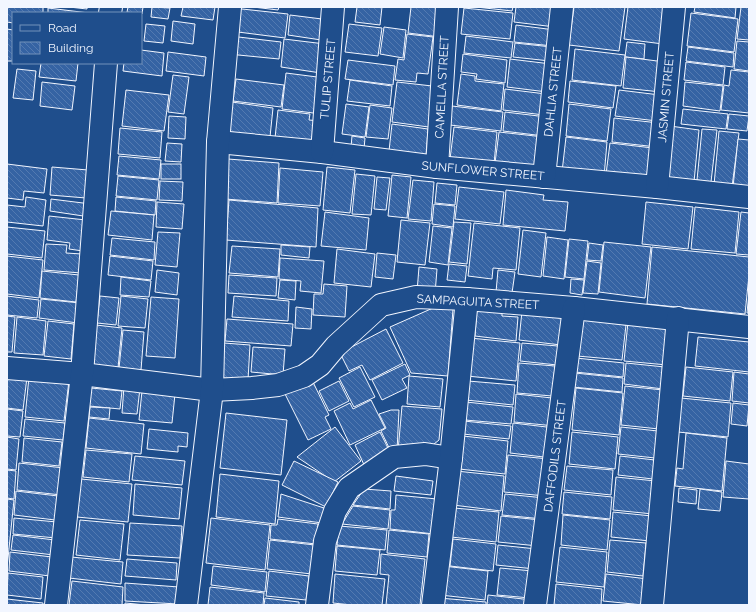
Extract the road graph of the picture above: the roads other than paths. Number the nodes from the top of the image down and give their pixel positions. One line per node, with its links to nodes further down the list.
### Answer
1 (230, 7): 7 (street)
2 (333, 7): 8 (street, TULIP STREET)
3 (447, 7): 9 (street, CAMELLA STREET)
4 (562, 7): 10 (street, DAHLIA STREET)
5 (674, 7): 11 (street, JASMIN STREET)
6 (106, 64): 18 (street)
7 (218, 142): 8 (street, SUNFLOWER STREET); 19 (street)
8 (322, 152): 9 (street, SUNFLOWER STREET)
9 (438, 167): 10 (street, SUNFLOWER STREET)
10 (544, 177): 11 (street, SUNFLOWER STREET)
11 (657, 187): 12 (street, SUNFLOWER STREET)
12 (749, 197)
13 (467, 299): 14 (street, SAMPAGUITA STREET); 19 (street, SAMPAGUITA STREET); 20 (street)
14 (574, 308): 15 (street, SAMPAGUITA STREET); 25 (street, DAFFODILS STREET)
15 (678, 318): 16 (street, SAMPAGUITA STREET); 26 (street)
16 (749, 327)
17 (7, 368): 18 (street, SAMPAGUITA STREET)
18 (82, 374): 19 (street, SAMPAGUITA STREET); 21 (street)
19 (212, 390): 22 (street)
20 (451, 458): 23 (street); 24 (street)
21 (56, 605)
22 (186, 605)
23 (317, 605)
24 (433, 605)
25 (535, 605)
26 (652, 605)

